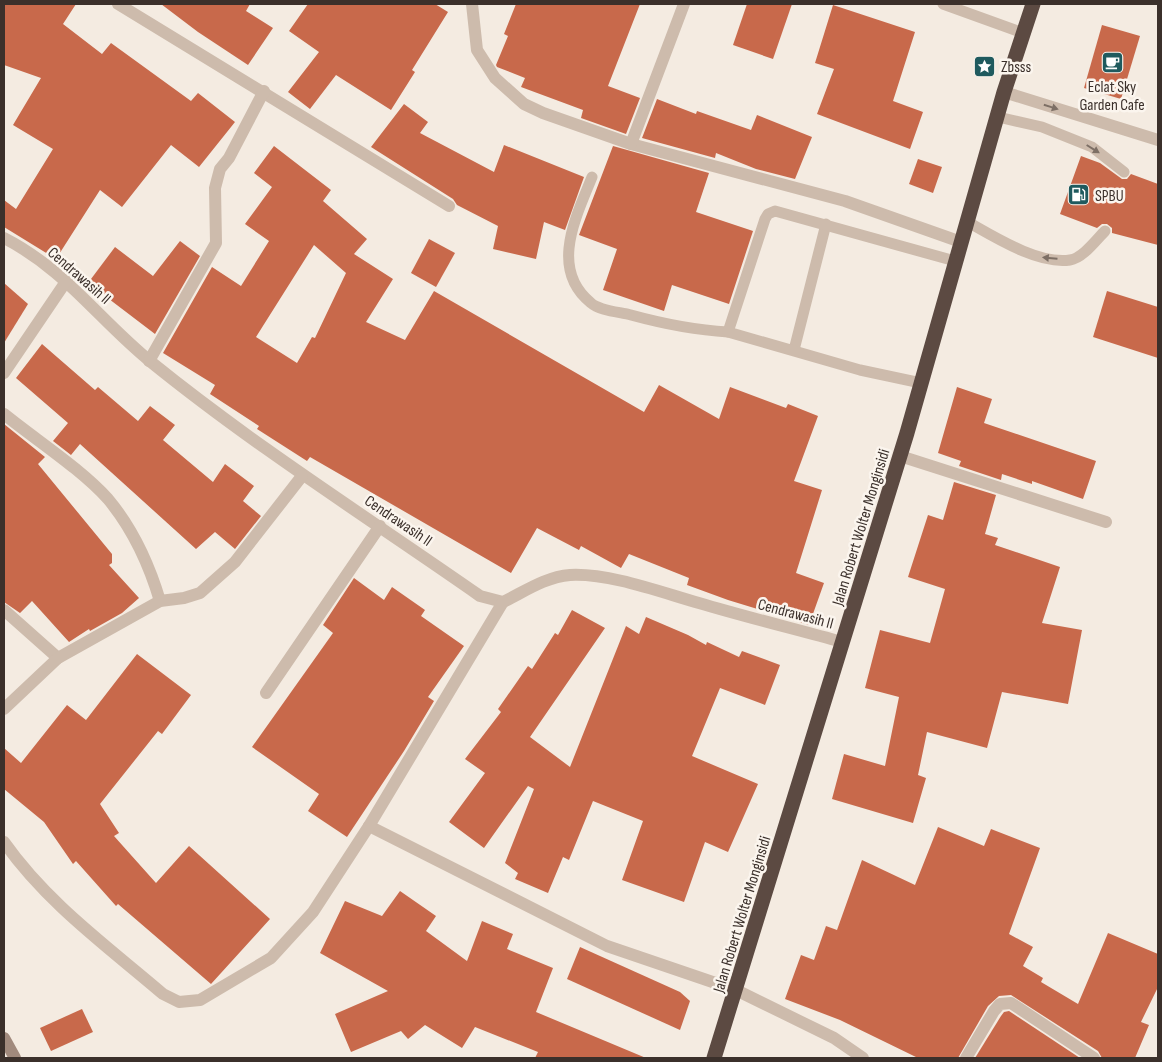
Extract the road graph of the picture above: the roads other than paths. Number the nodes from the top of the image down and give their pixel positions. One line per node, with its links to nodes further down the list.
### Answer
1 (118, 4): 7 (street)
2 (472, 4): 11 (street)
3 (684, 4): 11 (street)
4 (943, 4): 6 (lane)
5 (1033, 4): 6 (highway, Jalan Robert Wolter Monginsidi)
6 (1023, 33): 8 (highway, Jalan Robert Wolter Monginsidi)
7 (264, 91): 14 (street); 24 (street)
8 (1004, 92): 9 (highway, Jalan Robert Wolter Monginsidi); 10 (street, one-way to 10)
9 (998, 117): 12 (lane, one-way to 12); 15 (highway, Jalan Robert Wolter Monginsidi)
10 (1158, 140)
11 (631, 144): 19 (street)
12 (1124, 172)
13 (592, 177): 22 (lane)
14 (450, 206)
15 (966, 221): 17 (lane, one-way to 15); 19 (highway, Jalan Robert Wolter Monginsidi)
16 (826, 224): 20 (lane); 22 (lane); 23 (lane)
17 (1105, 231)
18 (4, 238): 21 (street, Cendrawasih II)
19 (960, 242): 20 (highway, Jalan Robert Wolter Monginsidi)
20 (955, 261): 26 (highway, Jalan Robert Wolter Monginsidi)
21 (67, 280): 24 (street, Cendrawasih II); 25 (street)
22 (728, 332): 23 (lane)
23 (794, 350): 26 (lane)
24 (149, 361): 29 (street, Cendrawasih II)
25 (4, 373)
26 (921, 383): 28 (highway, Jalan Robert Wolter Monginsidi)
27 (4, 414): 32 (street)
28 (900, 456): 30 (street); 35 (highway, Jalan Robert Wolter Monginsidi)
29 (302, 476): 31 (street, Cendrawasih II); 32 (street)
30 (1106, 522)
31 (380, 526): 33 (street, Cendrawasih II); 37 (street)
32 (160, 601): 36 (street)
33 (503, 602): 35 (street, Cendrawasih II); 39 (street)
34 (4, 610): 36 (street)
35 (842, 642): 41 (highway, Jalan Robert Wolter Monginsidi)
36 (58, 658): 38 (street)
37 (266, 693)
38 (4, 709)
39 (369, 826): 40 (street); 41 (street)
40 (4, 842)
41 (736, 990): 44 (highway, Jalan Robert Wolter Monginsidi); 45 (street)
42 (4, 1038): 43 (street)
43 (14, 1058)
44 (714, 1058)
45 (863, 1058)
46 (966, 1058): 47 (street)
47 (1094, 1058)

